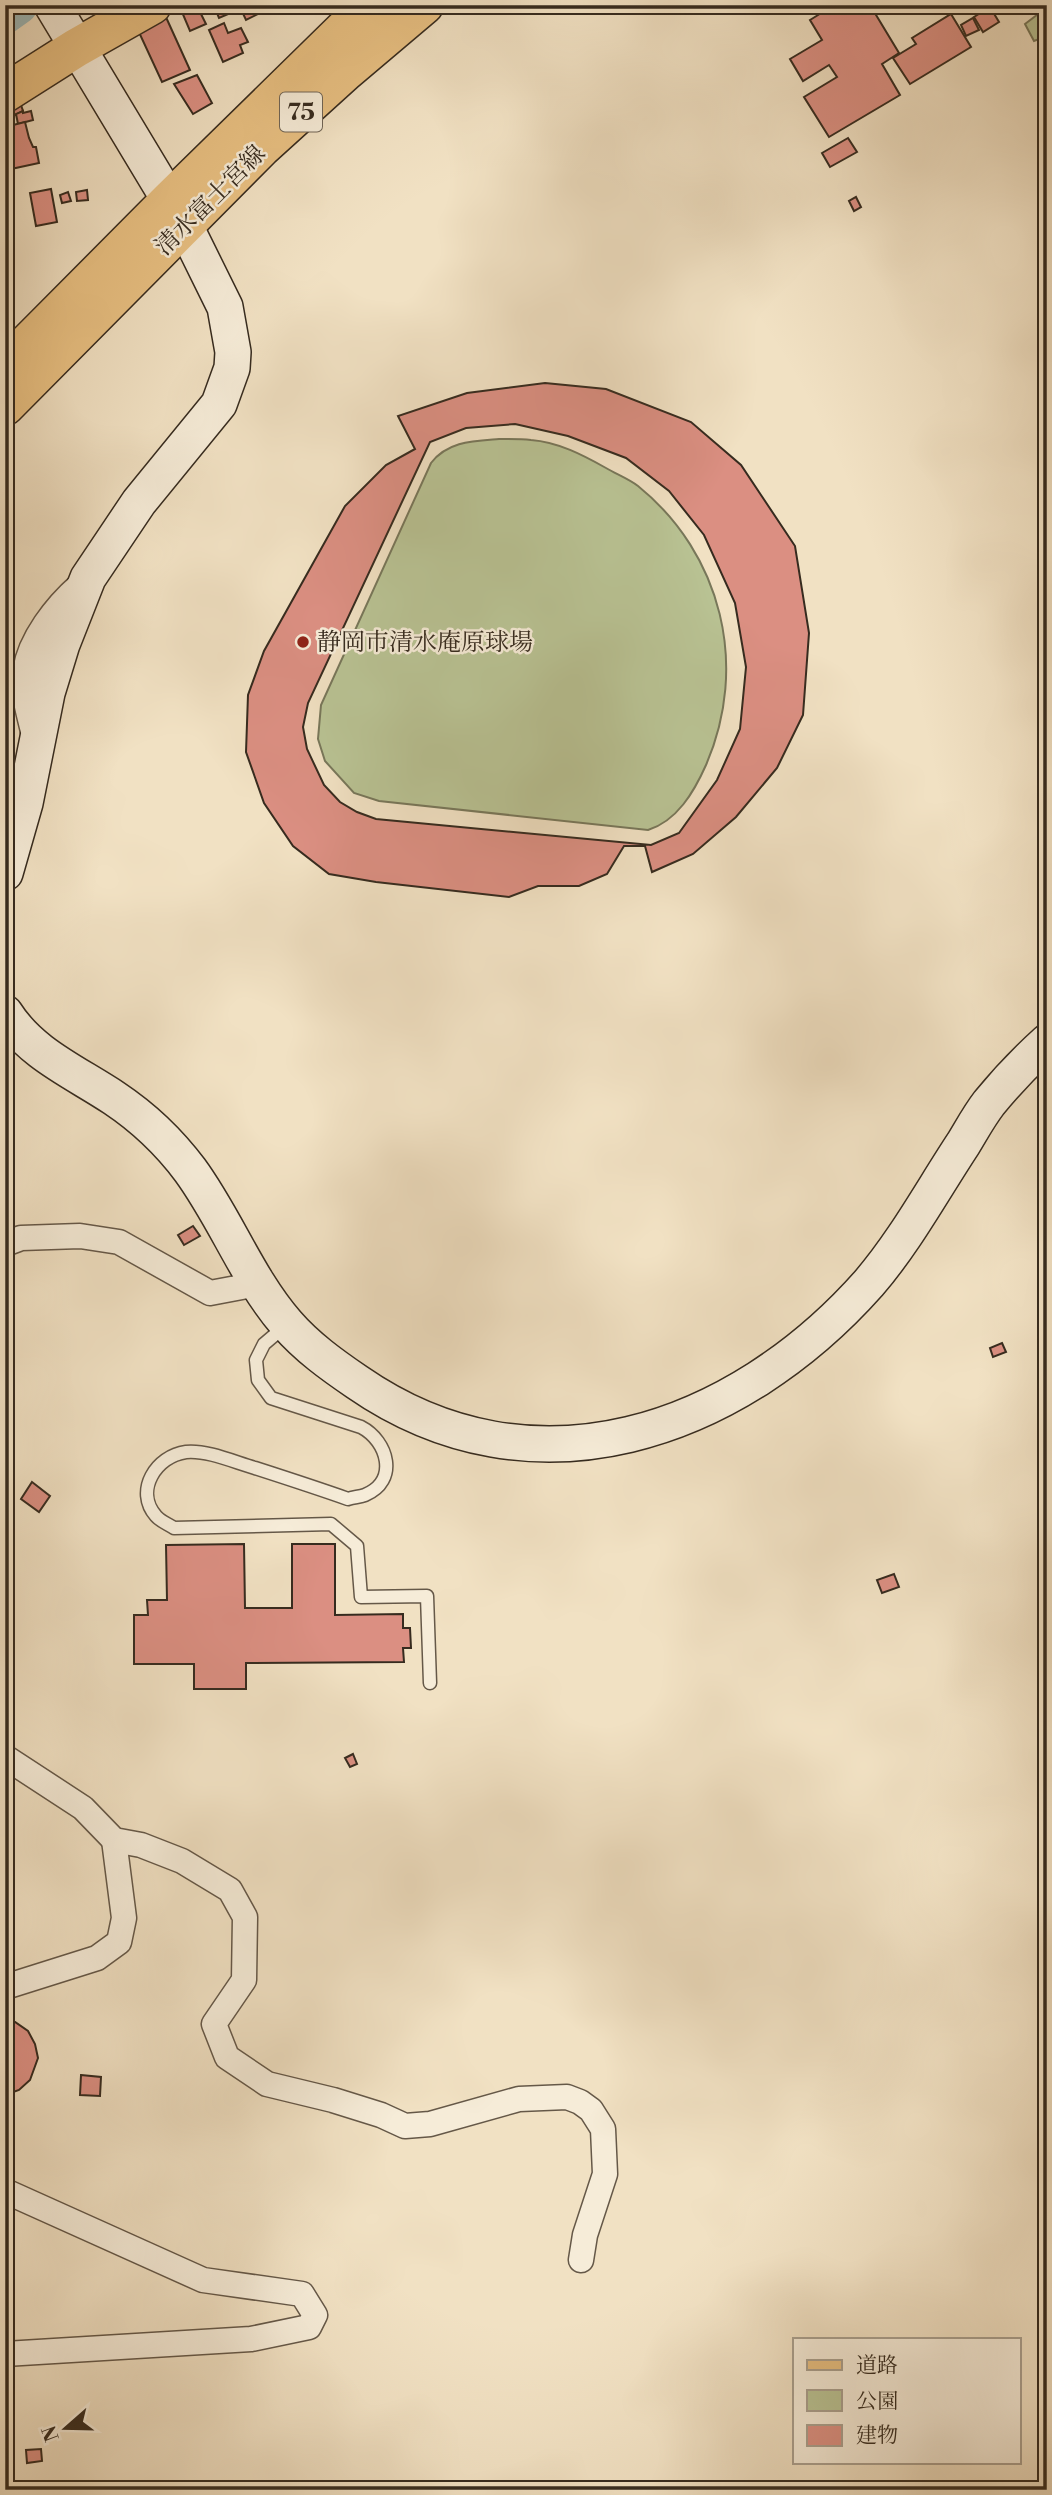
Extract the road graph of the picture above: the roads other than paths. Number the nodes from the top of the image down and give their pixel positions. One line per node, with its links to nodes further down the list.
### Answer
1 (52, 5): 5 (street)
2 (152, 5): 5 (main road)
3 (369, 5): 7 (main road, 清水富士宮線 / 75)
4 (424, 5): 7 (main road, 清水富士宮線 / 75)
5 (76, 48): 6 (main road); 7 (street)
6 (5, 93)
7 (177, 214): 8 (main road, 清水富士宮線 / 75); 9 (main road, 清水富士宮線 / 75); 10 (street)
8 (5, 366)
9 (5, 406)
10 (5, 873)
11 (5, 1013): 14 (street)
12 (1047, 1042): 15 (street)
13 (5, 1244): 14 (street)
14 (258, 1284): 15 (street)
15 (287, 1324): 16 (lane)
16 (429, 1683)
17 (5, 1758): 18 (street)
18 (114, 1840): 19 (street); 21 (street)
19 (5, 1987)
20 (5, 2190): 22 (street)
21 (581, 2260)
22 (5, 2354)

